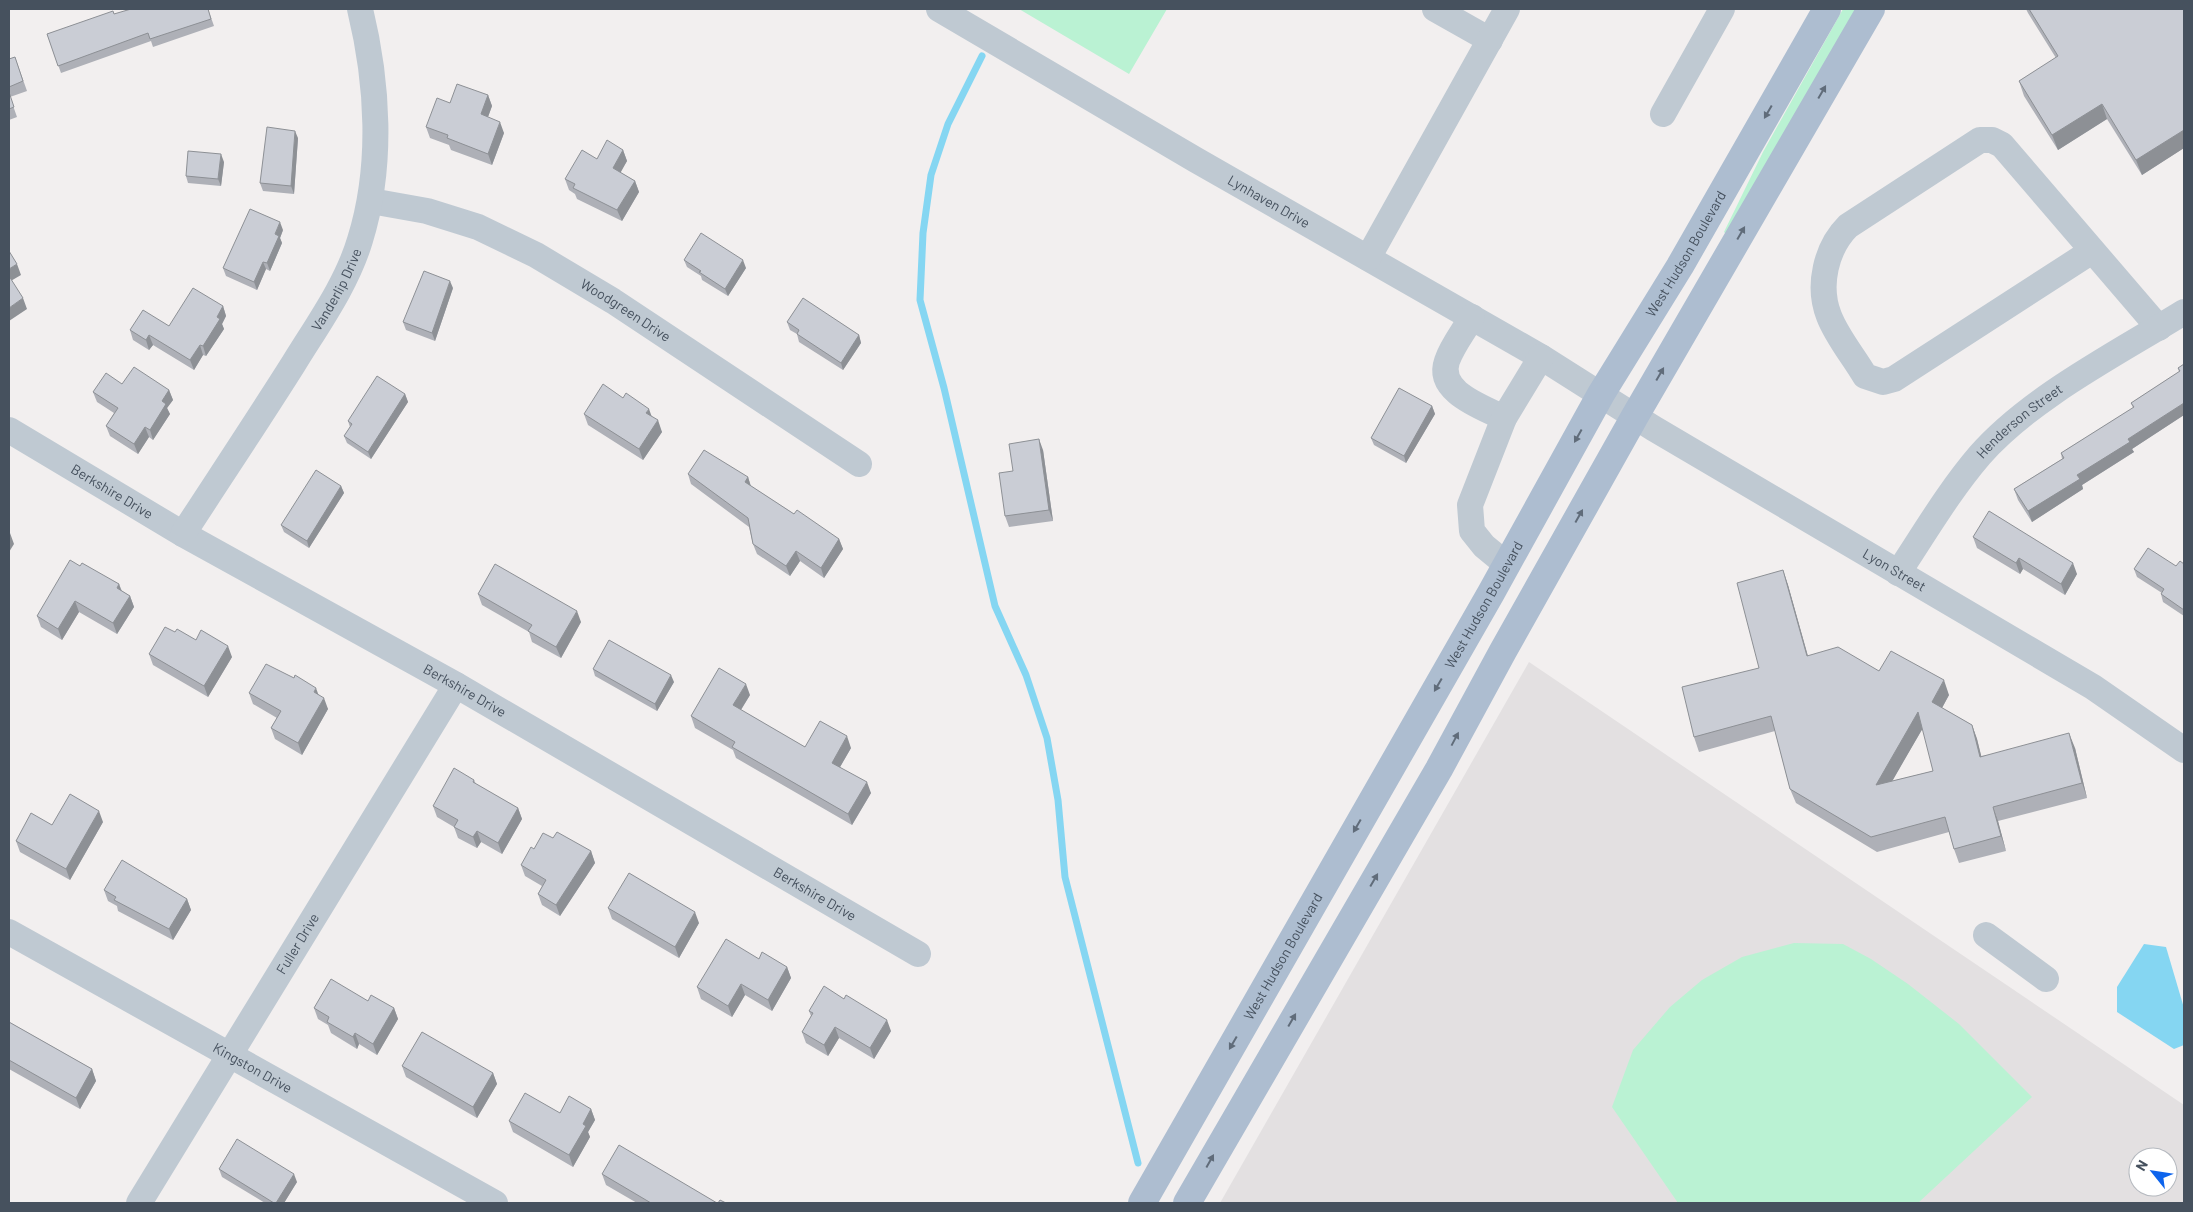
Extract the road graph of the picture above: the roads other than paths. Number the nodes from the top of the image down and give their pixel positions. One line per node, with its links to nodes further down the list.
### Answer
1 (360, 9): 10 (street, Vanderlip Drive)
2 (939, 9): 12 (street, Lynhaven Drive)
3 (1435, 9): 8 (street)
4 (1507, 9): 8 (street)
5 (1722, 9): 9 (street)
6 (1826, 9): 17 (main road, West Hudson Boulevard, one-way to 17)
7 (1871, 9): 18 (main road, one-way to 7)
8 (1490, 40): 12 (street)
9 (1663, 114)
10 (370, 201): 21 (street, Woodgreen Drive); 22 (street, Vanderlip Drive)
11 (2092, 251): 11 (street); 15 (street)
12 (1368, 258): 14 (street, Lynhaven Drive)
13 (2184, 312): 15 (street, Henderson Street)
14 (1472, 317): 16 (street, Lynhaven Drive); 19 (street)
15 (2159, 328): 24 (street, Henderson Street)
16 (1541, 357): 17 (street, Lynhaven Drive); 19 (street)
17 (1601, 394): 18 (street, Lyon Street); 23 (main road, West Hudson Boulevard, one-way to 23)
18 (1635, 416): 24 (street, Lyon Street); 35 (main road, one-way to 18)
19 (1504, 418): 23 (street)
20 (9, 430): 22 (street, Berkshire Drive)
21 (859, 464)
22 (183, 534): 25 (street, Berkshire Drive)
23 (1507, 565): 34 (main road, West Hudson Boulevard, one-way to 34)
24 (1898, 573): 26 (street, Lyon Street)
25 (456, 685): 29 (street, Berkshire Drive); 31 (street, Fuller Drive)
26 (2184, 750)
27 (9, 932): 31 (street, Kingston Drive)
28 (1986, 935): 30 (street)
29 (918, 954)
30 (2046, 979)
31 (230, 1055): 32 (street, Fuller Drive); 33 (street, Kingston Drive)
32 (138, 1203)
33 (495, 1203)
34 (1142, 1203)
35 (1187, 1203)

